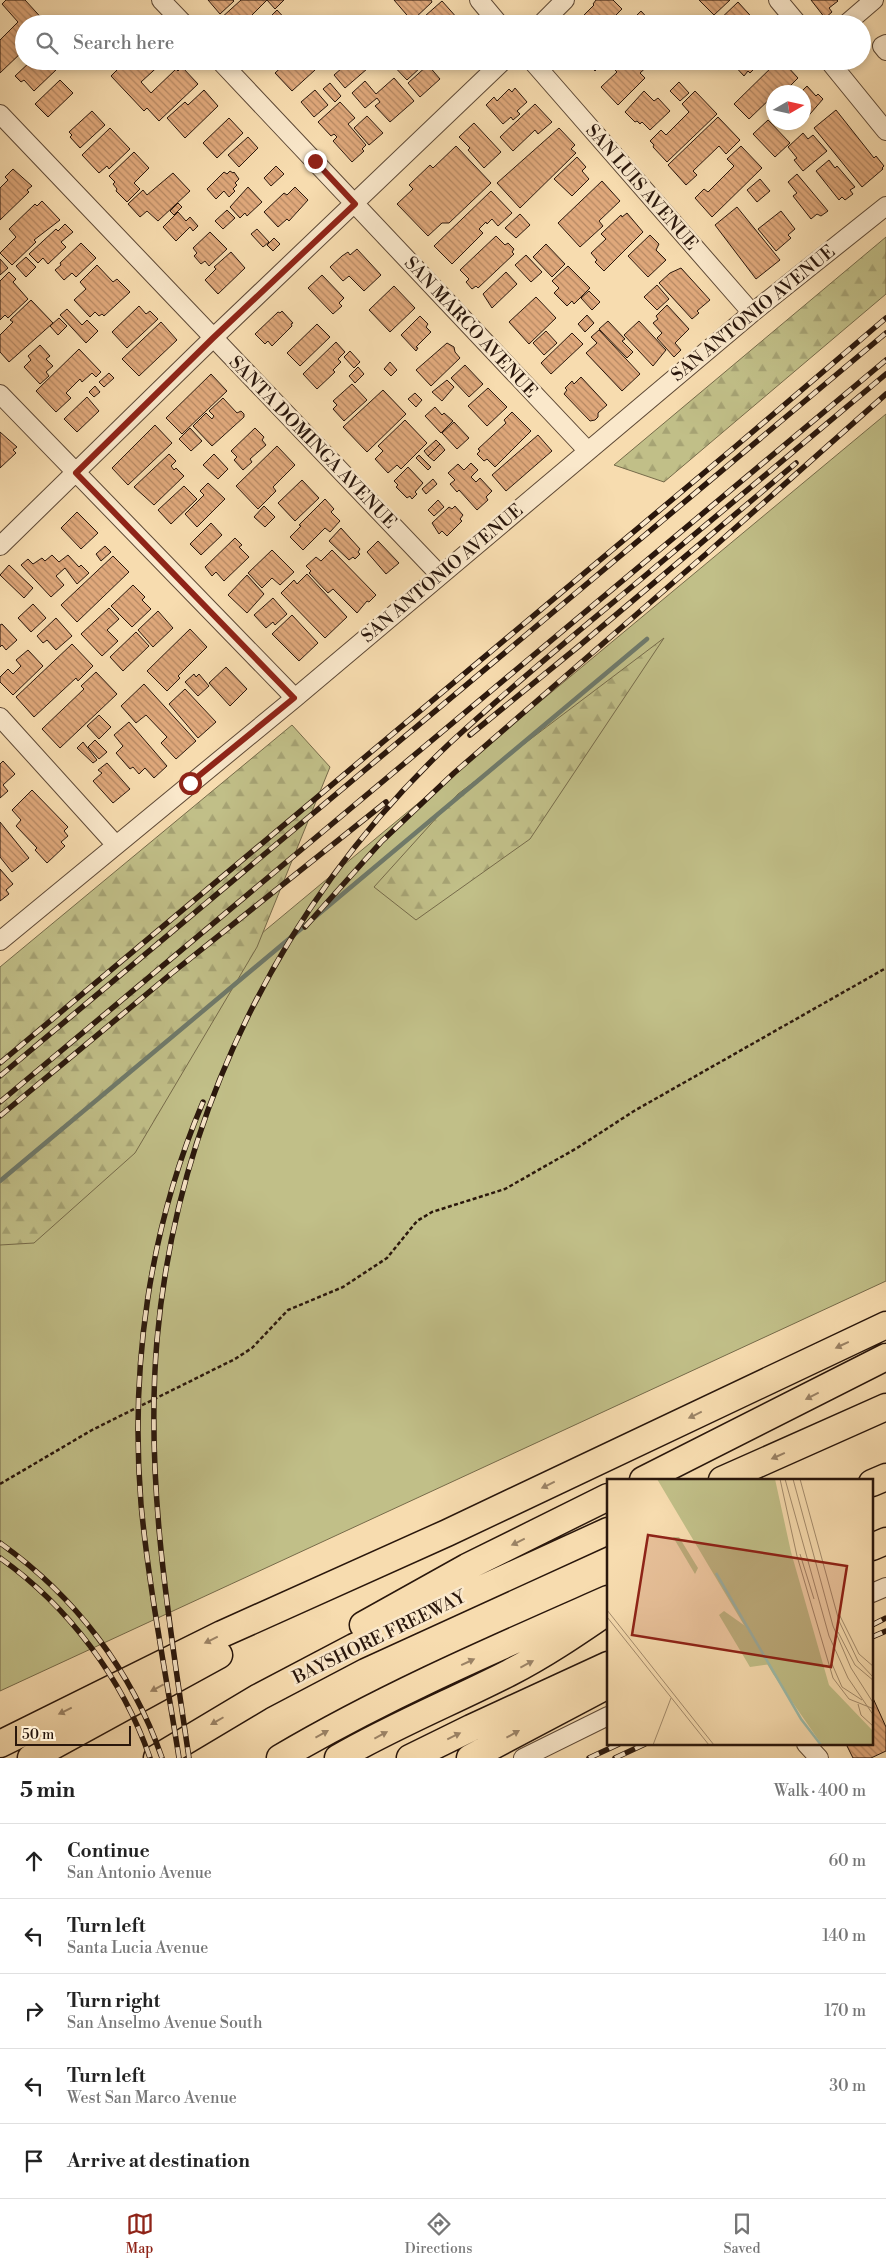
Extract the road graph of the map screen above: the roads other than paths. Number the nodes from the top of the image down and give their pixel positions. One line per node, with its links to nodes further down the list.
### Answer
1 (161, 0): 6 (street)
2 (479, 0): 7 (street)
3 (565, 0): 8 (street)
4 (778, 0): 9 (street)
5 (874, 0): 10 (street)
6 (175, 15)
7 (492, 15)
8 (550, 15)
9 (790, 15)
10 (856, 15)
11 (886, 44): 12 (street)
12 (886, 51)
13 (228, 70): 19 (street, SAN MARCO AVENUE)
14 (494, 70): 19 (street)
15 (540, 70): 21 (street, SAN LUIS AVENUE)
16 (836, 70): 18 (street)
17 (0, 114): 22 (street, SANTA DOMINGA AVENUE)
18 (885, 126)
19 (355, 204): 22 (street); 24 (street, SAN MARCO AVENUE)
20 (886, 206): 21 (street, SAN ANTONIO AVENUE)
21 (752, 312): 24 (street, SAN ANTONIO AVENUE)
22 (213, 338): 25 (street); 27 (street, SANTA DOMINGA AVENUE)
23 (0, 394): 25 (street)
24 (587, 450): 27 (street, SAN ANTONIO AVENUE)
25 (76, 473): 26 (street); 28 (street)
26 (0, 546)
27 (440, 575): 28 (street, SAN ANTONIO AVENUE)
28 (294, 698): 30 (street, SAN ANTONIO AVENUE)
29 (0, 717): 30 (street)
30 (115, 844): 31 (street, SAN ANTONIO AVENUE)
31 (0, 941)
32 (886, 1325): 41 (highway, one-way to 41)
33 (886, 1357): 36 (highway, one-way to 36)
34 (886, 1407): 37 (highway, one-way to 37)
35 (886, 1477): 38 (highway)
36 (645, 1479)
37 (724, 1479)
38 (874, 1482)
39 (607, 1498): 50 (highway, one-way to 50)
40 (607, 1531): 50 (highway, BAYSHORE FREEWAY)
41 (447, 1534): 52 (highway, one-way to 52); 54 (highway, one-way to 54)
42 (886, 1541): 43 (highway)
43 (874, 1546)
44 (886, 1587): 45 (street)
45 (874, 1592)
46 (607, 1599): 56 (highway, one-way to 46)
47 (607, 1612): 57 (highway, one-way to 47)
48 (607, 1665): 58 (highway, one-way to 48)
49 (607, 1686): 59 (highway, one-way to 49)
50 (259, 1697): 55 (highway, BAYSHORE FREEWAY, one-way to 55)
51 (607, 1716): 60 (street)
52 (0, 1744)
53 (808, 1746): 61 (street)
54 (31, 1758)
55 (157, 1758)
56 (280, 1758)
57 (338, 1758)
58 (410, 1758)
59 (470, 1758)
60 (523, 1758)
61 (819, 1758)

